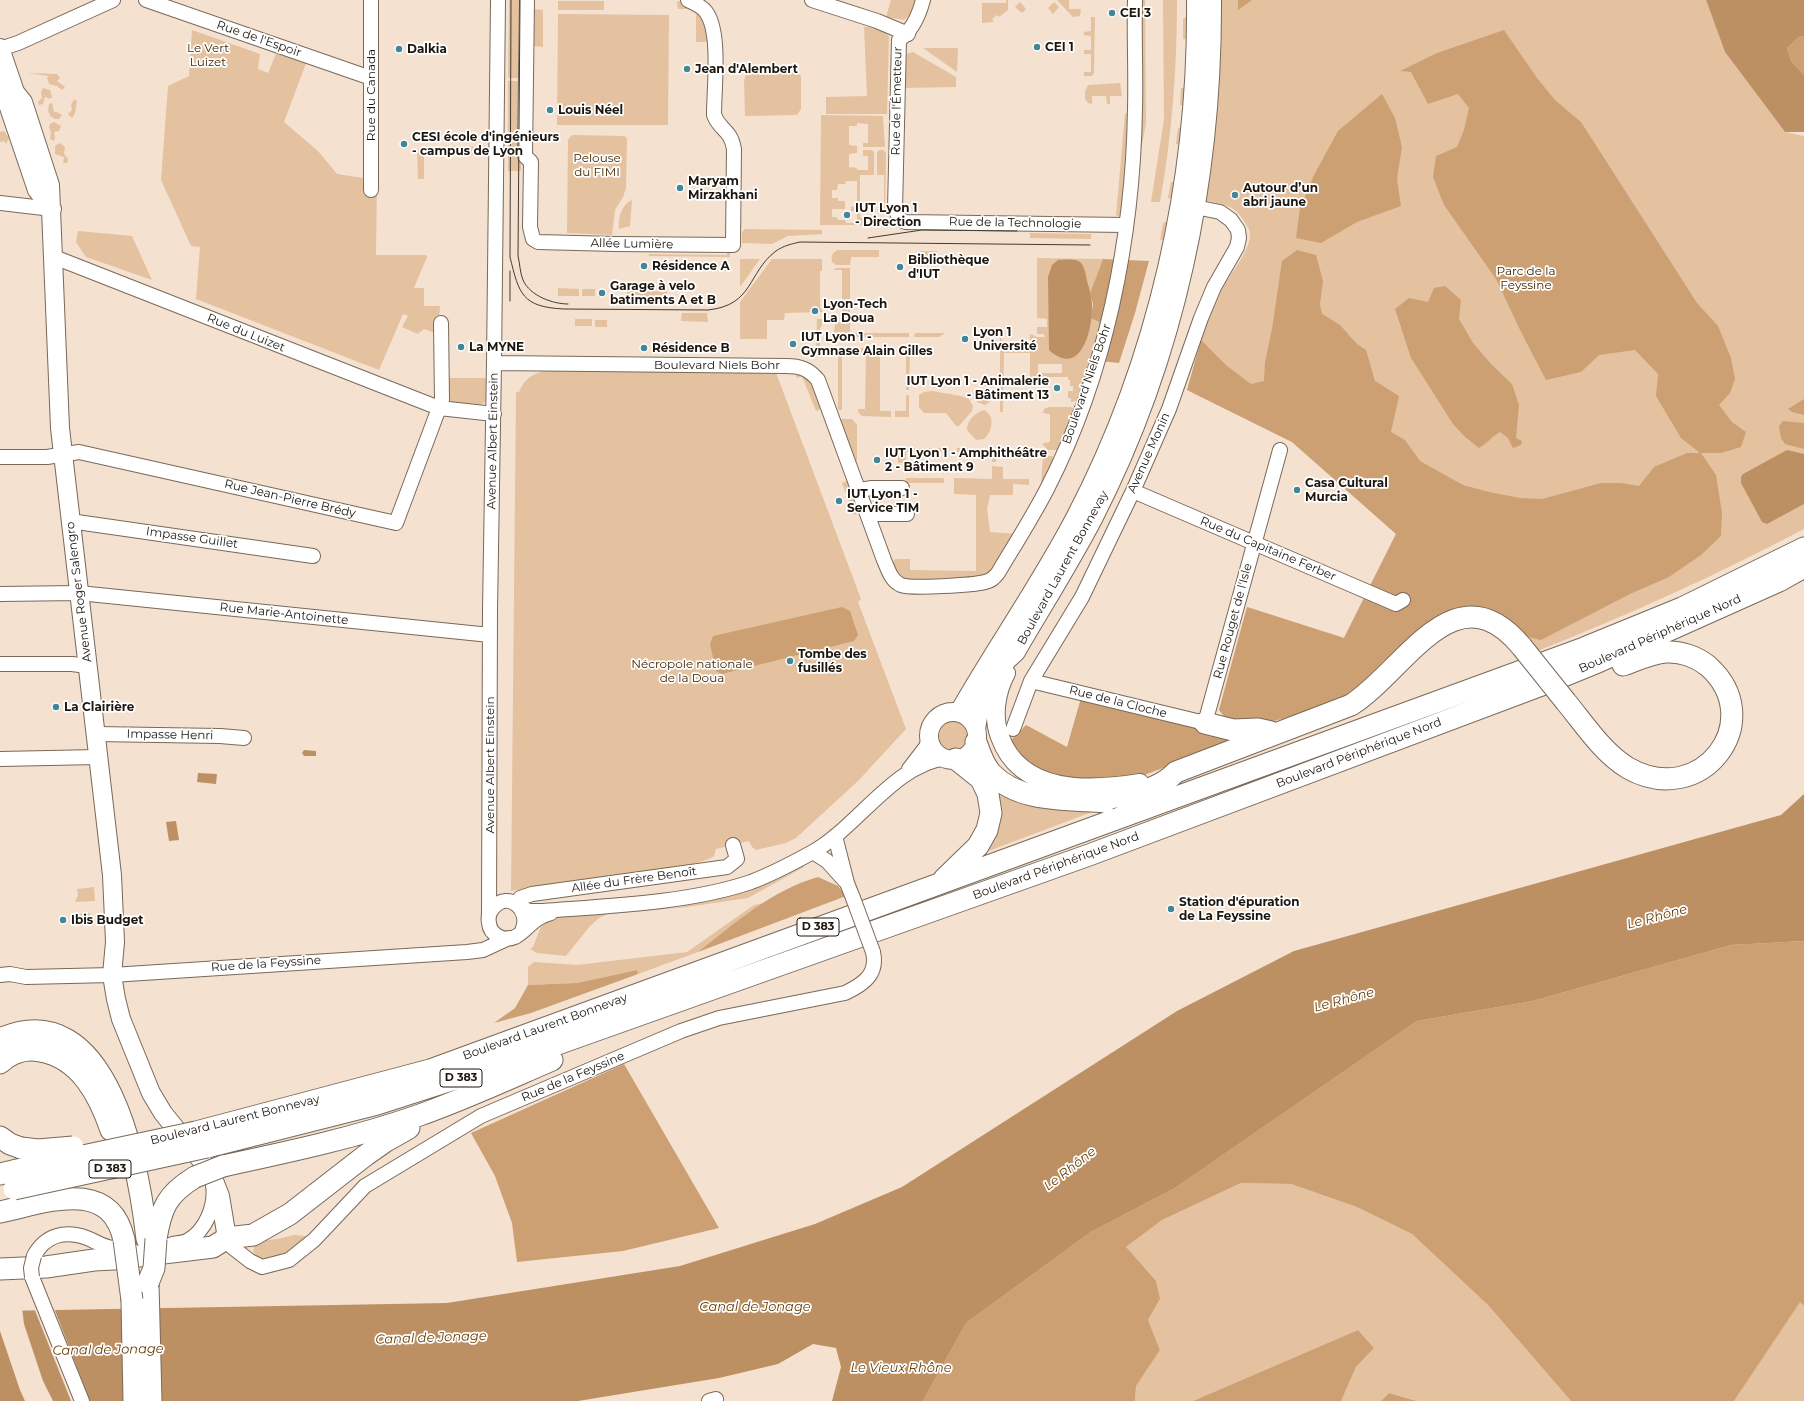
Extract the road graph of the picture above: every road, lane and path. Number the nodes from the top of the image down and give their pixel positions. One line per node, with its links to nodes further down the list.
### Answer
1 (113, 0): 13 (street)
2 (146, 0): 14 (street, Rue de l'Espoir)
3 (371, 0): 14 (street, Rue du Canada)
4 (498, 0): 24 (street, Avenue Albert Einstein)
5 (527, 0): 6 (street, Allée Lumière)
6 (688, 0)
7 (812, 0): 12 (street, Rue de l'Émetteur)
8 (923, 0): 12 (street)
9 (1134, 0): 21 (street, Boulevard Niels Bohr)
10 (1196, 0): 18 (main road, Boulevard Laurent Bonnevay)
11 (1212, 0): 18 (main road, Boulevard Laurent Bonnevay)
12 (908, 34): 20 (street, Rue de l'Émetteur)
13 (0, 48): 19 (main road, Avenue Roger Salengro)
14 (371, 78): 16 (street, Rue du Canada)
15 (0, 80): 19 (main road)
16 (371, 190)
17 (0, 204): 19 (street)
18 (1188, 206): 32 (street, Avenue Monin); 44 (main road, Boulevard Laurent Bonnevay); 49 (main road, Boulevard Laurent Bonnevay)
19 (52, 209): 22 (main road, Avenue Roger Salengro)
20 (905, 222): 21 (street, Rue de la Technologie)
21 (1125, 225): 33 (street, Boulevard Niels Bohr)
22 (54, 257): 25 (street, Rue du Luizet); 28 (main road, Avenue Roger Salengro)
23 (441, 323): 25 (street)
24 (494, 364): 26 (street, Avenue Albert Einstein); 31 (street, Boulevard Niels Bohr)
25 (439, 408): 26 (street, Rue du Luizet); 28 (street, Rue Jean-Pierre Brédy)
26 (494, 414): 43 (street, Avenue Albert Einstein)
27 (1280, 450): 36 (street, Rue Rouget de l'Isle)
28 (63, 455): 29 (street); 35 (main road, Avenue Roger Salengro)
29 (0, 457)
30 (902, 488): 31 (street)
31 (859, 490): 33 (street, Boulevard Niels Bohr)
32 (1133, 491): 36 (street, Rue du Capitaine Ferber); 47 (street, Avenue Monin)
33 (868, 514): 34 (street)
34 (907, 514)
35 (70, 521): 38 (street, Impasse Guillet); 40 (main road, Avenue Roger Salengro)
36 (1254, 543): 42 (street, Rue du Capitaine Ferber); 50 (street, Rue Rouget de l'Isle)
37 (1804, 548): 63 (highway, Boulevard Périphérique Nord)
38 (313, 556)
39 (1804, 567): 48 (highway, Boulevard Périphérique Nord)
40 (79, 593): 41 (street, Rue Marie-Antoinette); 43 (street, Rue Marie-Antoinette); 46 (main road, Avenue Roger Salengro)
41 (0, 594)
42 (1403, 600)
43 (490, 635): 67 (street, Avenue Albert Einstein)
44 (1016, 652): 54 (main road, Boulevard Laurent Bonnevay); 60 (main road)
45 (0, 664): 46 (street)
46 (87, 666): 53 (main road, Avenue Roger Salengro)
47 (1031, 682): 50 (street, Rue de la Cloche); 51 (street, Avenue Monin)
48 (1518, 693): 52 (highway, bridge); 73 (highway, Boulevard Périphérique Nord)
49 (959, 712): 54 (main road); 56 (main road)
50 (1205, 723): 52 (highway)
51 (1013, 729)
52 (1276, 733): 60 (highway)
53 (96, 734): 55 (street, Impasse Henri); 57 (main road, Avenue Roger Salengro)
54 (976, 736): 59 (main road); 62 (highway)
55 (244, 738)
56 (930, 738): 59 (main road); 61 (street)
57 (98, 757): 58 (street); 78 (main road, Avenue Roger Salengro)
58 (0, 759)
59 (951, 759): 61 (street); 69 (highway)
60 (1176, 772): 62 (highway)
61 (905, 774): 64 (street)
62 (1091, 801): 63 (highway)
63 (1150, 806): 69 (highway, Boulevard Périphérique Nord)
64 (835, 836): 66 (street); 68 (street, Rue de la Feyssine)
65 (733, 844): 70 (street, Allée du Frère Benoît)
66 (813, 852): 68 (street, Rue de la Feyssine); 71 (street)
67 (490, 883): 70 (street); 72 (street, Avenue Albert Einstein)
68 (847, 883): 92 (street, Rue de la Feyssine, bridge)
69 (940, 883): 88 (highway, Boulevard Laurent Bonnevay / D 383)
70 (514, 904): 71 (street); 72 (street); 74 (street)
71 (562, 910): 74 (street)
72 (489, 920): 75 (street); 76 (street, Rue de la Feyssine)
73 (907, 921): 81 (highway, Boulevard Laurent Bonnevay / D 383)
74 (522, 931): 75 (street)
75 (509, 938): 76 (street, Rue de la Feyssine)
76 (467, 952): 78 (street, Rue de la Feyssine)
77 (0, 975): 79 (street)
78 (112, 975): 79 (street, Rue de la Feyssine); 89 (main road, Avenue Roger Salengro)
79 (26, 977): 80 (street)
80 (0, 984)
81 (710, 989): 85 (highway); 88 (highway, Boulevard Laurent Bonnevay / D 383)
82 (0, 1039): 83 (highway)
83 (39, 1041): 84 (highway); 93 (highway)
84 (0, 1063)
85 (459, 1099): 89 (highway); 92 (highway)
86 (0, 1137): 87 (highway, bridge)
87 (170, 1138): 88 (highway, Boulevard Laurent Bonnevay / D 383, bridge); 90 (highway, Boulevard Laurent Bonnevay / D 383, bridge)
88 (202, 1139): 90 (highway, Boulevard Laurent Bonnevay / D 383, bridge)
89 (210, 1174): 92 (main road, Avenue Roger Salengro); 93 (highway); 94 (street)
90 (8, 1181)
91 (6, 1211): 93 (highway)
92 (228, 1238): 94 (street); 95 (highway)
93 (140, 1240): 97 (highway, bridge); 98 (highway, bridge)
94 (180, 1243): 96 (street, bridge)
95 (0, 1269)
96 (82, 1401)
97 (134, 1401)
98 (151, 1401)

